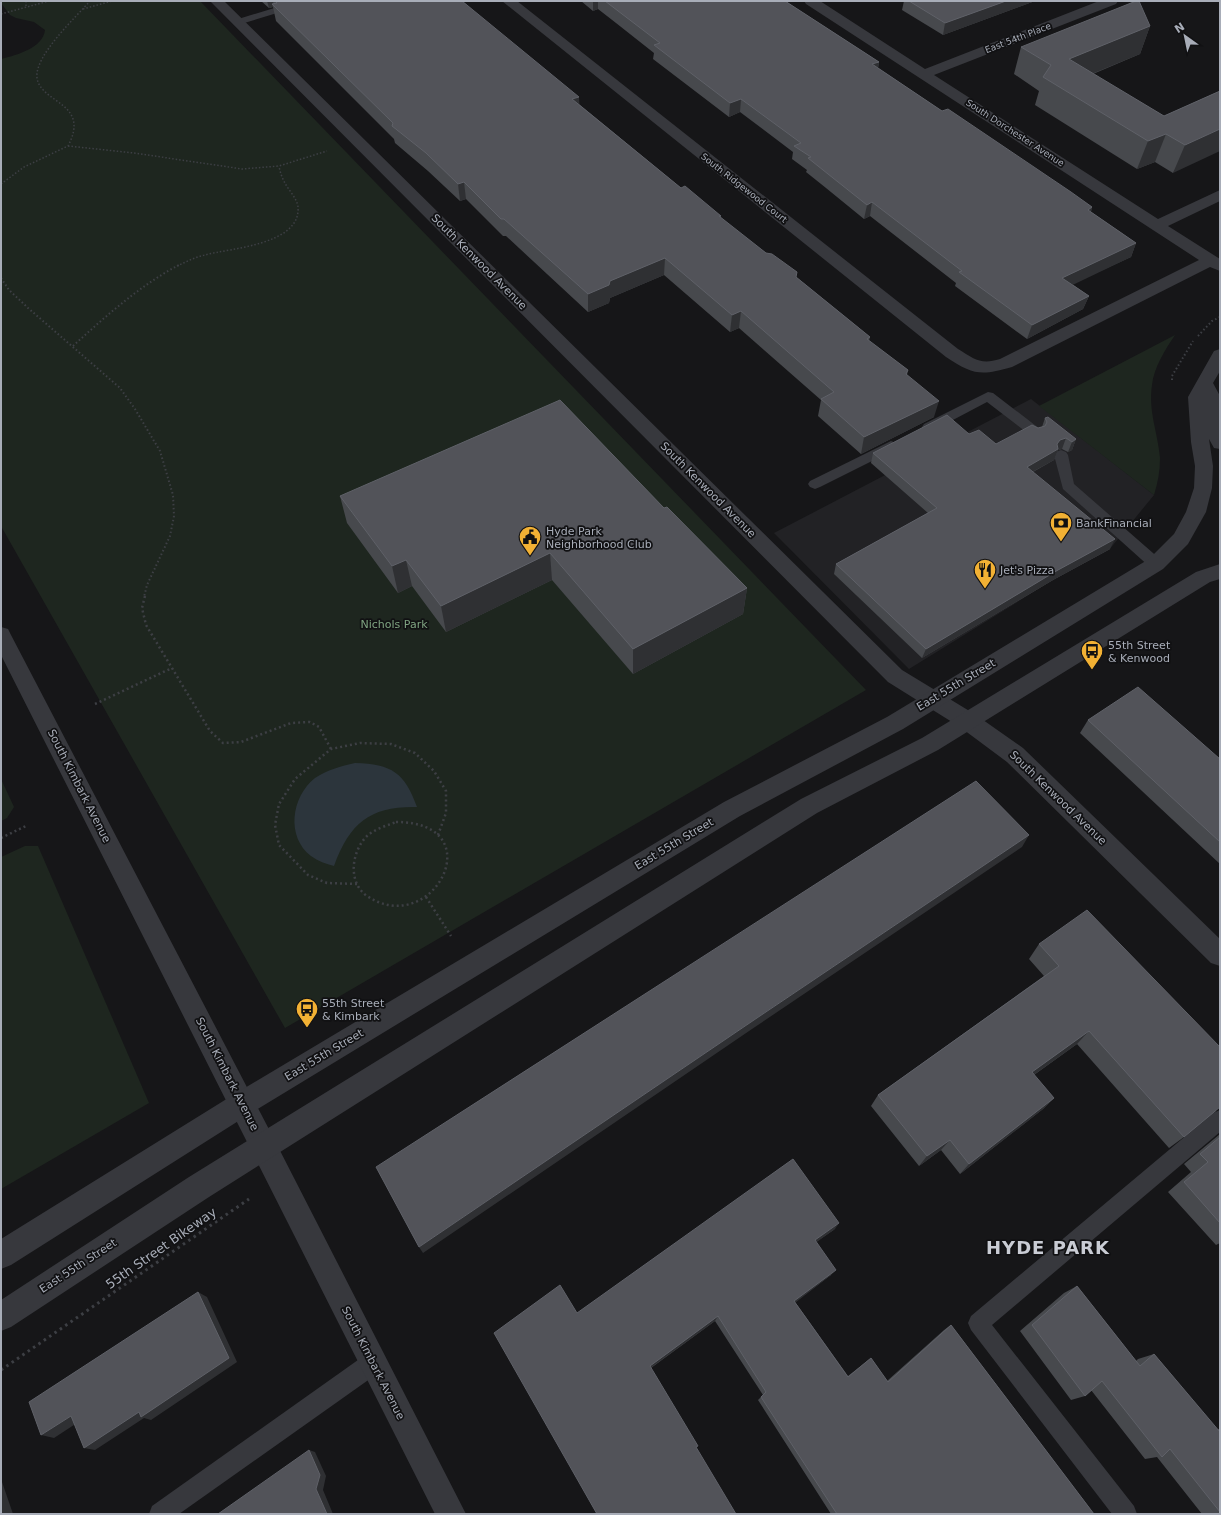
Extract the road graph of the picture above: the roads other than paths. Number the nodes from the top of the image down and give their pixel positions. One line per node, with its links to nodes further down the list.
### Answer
1 (216, 1): 6 (street, South Kenwood Avenue)
2 (307, 1): 6 (lane)
3 (509, 1): 10 (street, South Ridgewood Court)
4 (811, 1): 7 (street, South Dorchester Avenue)
5 (1111, 1): 7 (street, East 54th Place)
6 (238, 22): 22 (street, South Kenwood Avenue)
7 (924, 74): 9 (street, South Dorchester Avenue)
8 (1220, 195): 9 (street)
9 (1157, 225): 10 (street, South Dorchester Avenue)
10 (1216, 263)
11 (1220, 355): 12 (street, East 55th Street)
12 (1204, 382): 16 (street); 19 (street, East 55th Street)
13 (1035, 432): 14 (lane)
14 (915, 434)
15 (901, 441): 18 (lane)
16 (1220, 443)
17 (1061, 455): 19 (lane)
18 (815, 484)
19 (1156, 564): 22 (street, East 55th Street)
20 (1220, 571): 23 (street, East 55th Street)
21 (1, 635): 25 (street, South Kimbark Avenue)
22 (932, 699): 23 (street, South Kenwood Avenue); 25 (street, East 55th Street)
23 (968, 721): 24 (street, South Kenwood Avenue); 27 (street, East 55th Street)
24 (1220, 955)
25 (242, 1104): 27 (street, South Kimbark Avenue); 28 (street, East 55th Street)
26 (1220, 1120): 33 (lane)
27 (264, 1146): 29 (street, East 55th Street); 30 (street, South Kimbark Avenue)
28 (1, 1255)
29 (1, 1318)
30 (373, 1363): 31 (lane); 32 (street, South Kimbark Avenue)
31 (160, 1514)
32 (451, 1514)
33 (1126, 1514)

